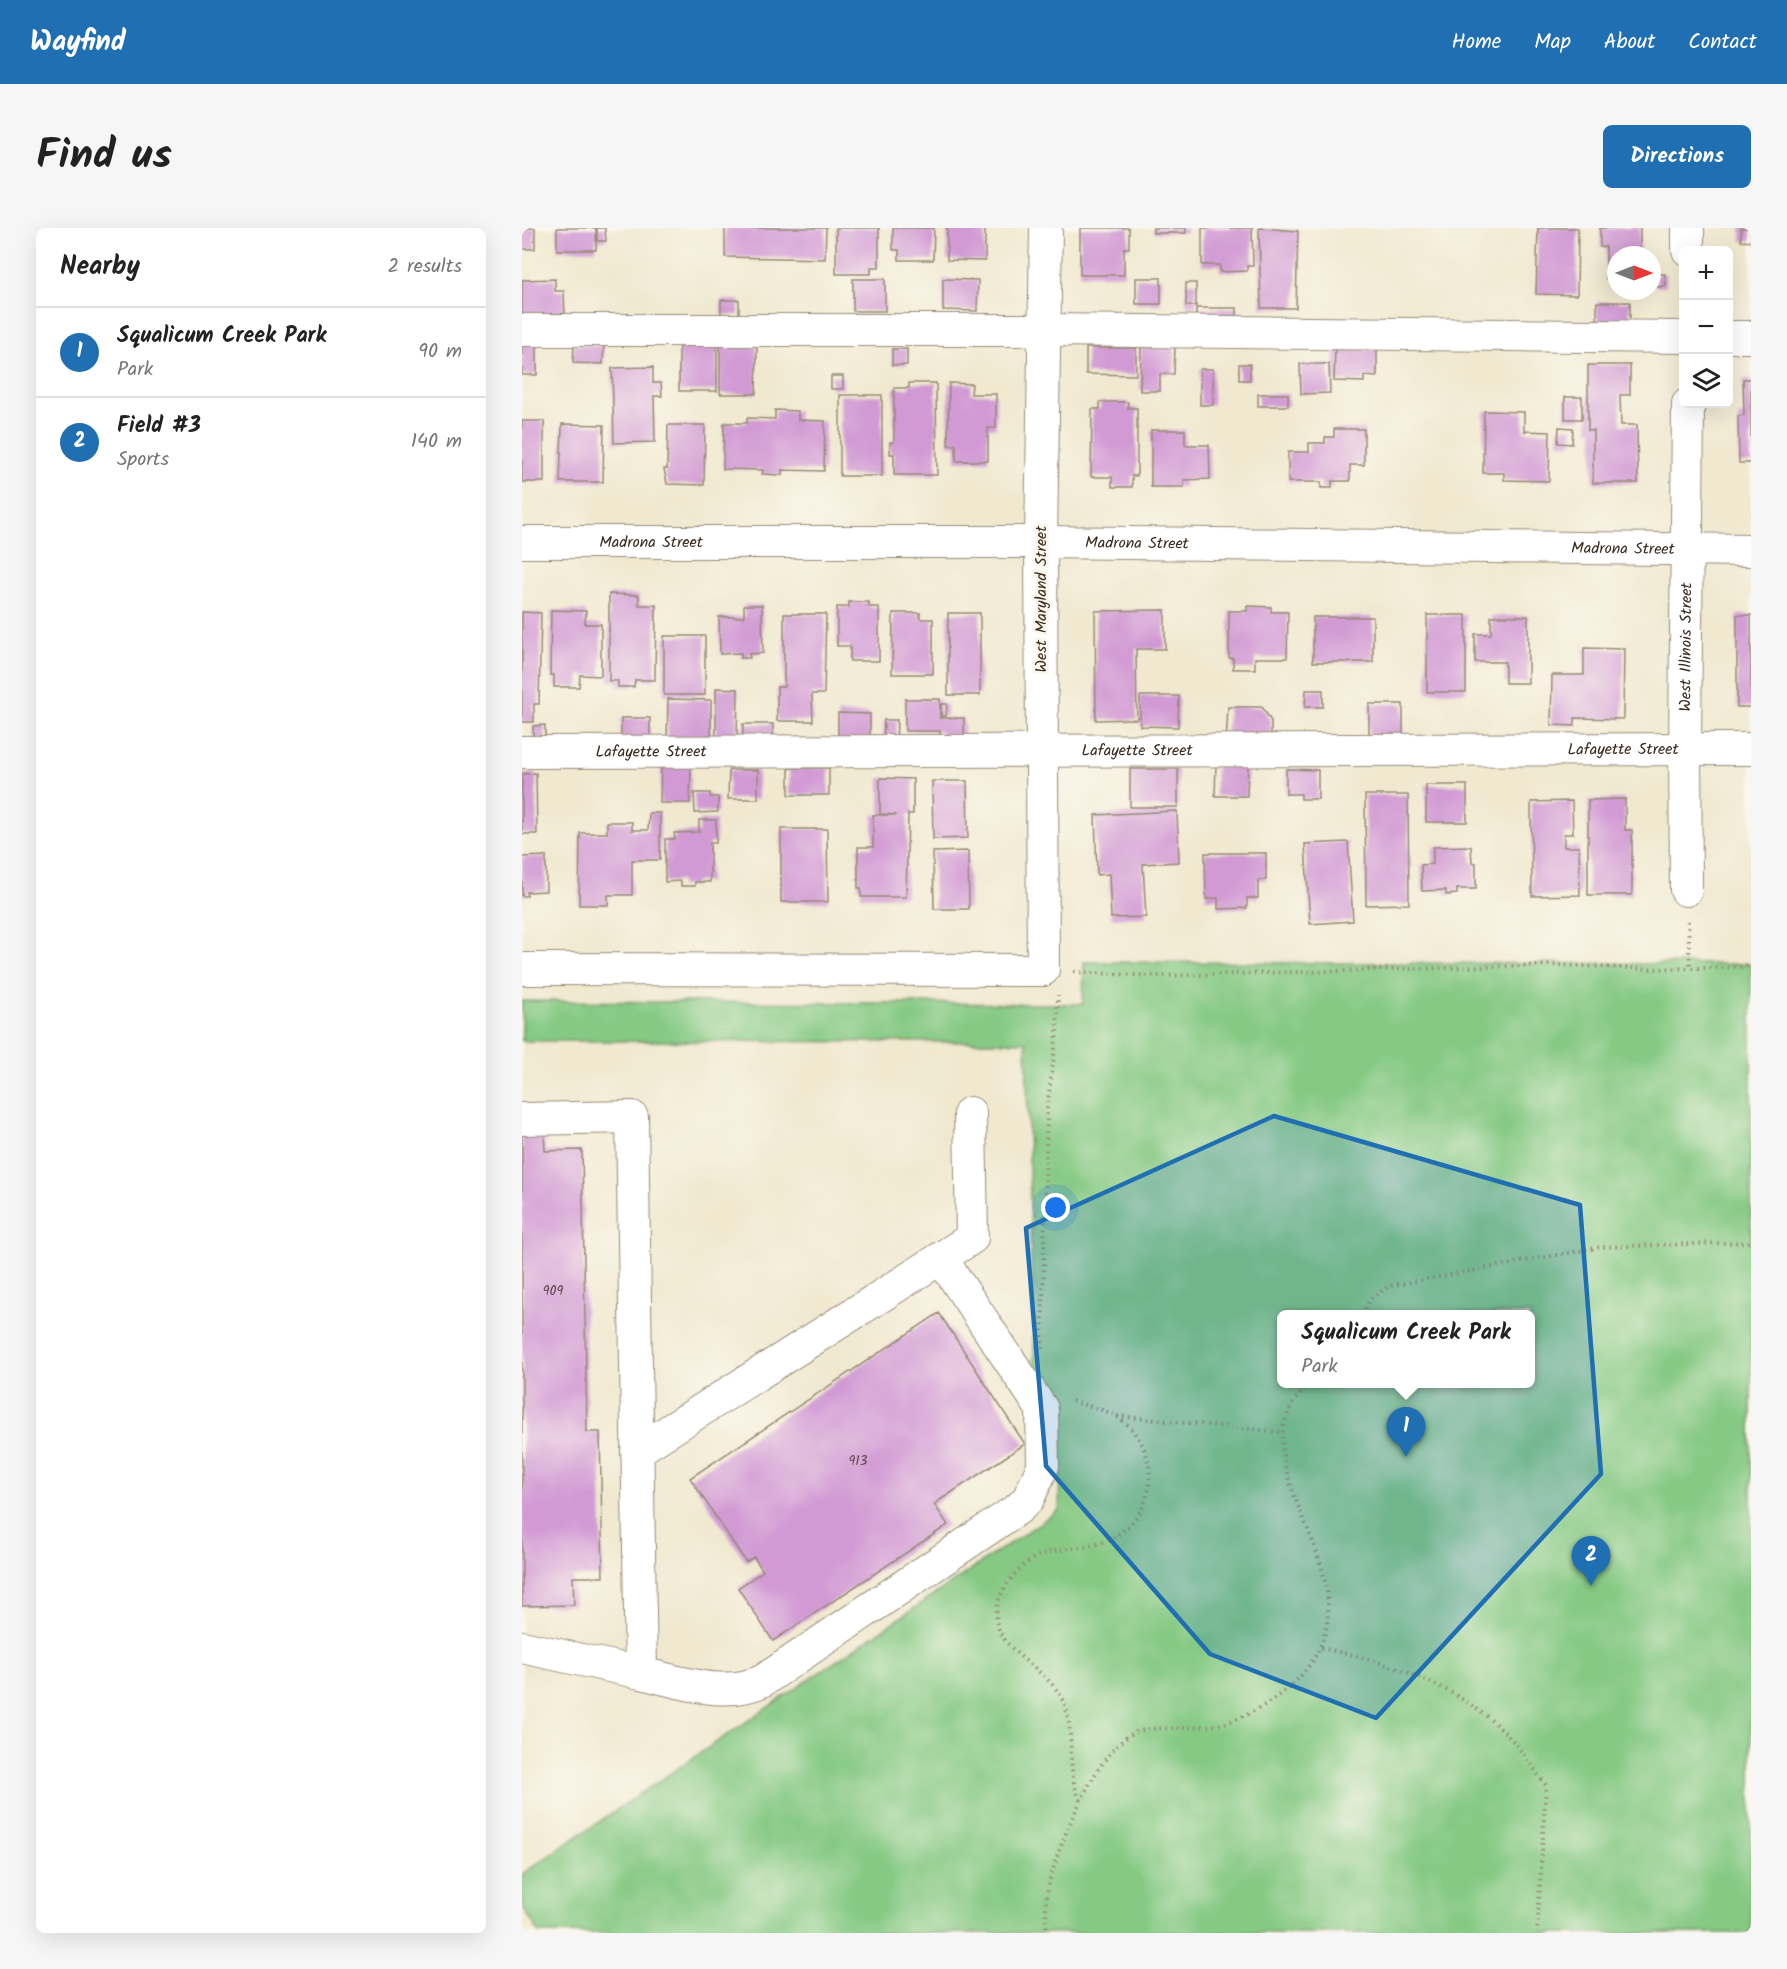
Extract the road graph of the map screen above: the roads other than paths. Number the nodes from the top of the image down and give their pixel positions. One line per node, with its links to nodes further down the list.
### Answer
1 (1046, 228): 5 (street, West Maryland Street)
2 (1688, 228): 3 (street)
3 (1688, 246)
4 (522, 330): 5 (street)
5 (1045, 330): 7 (street); 11 (street, West Maryland Street)
6 (1751, 336): 8 (street)
7 (1679, 337)
8 (1733, 337)
9 (1688, 408): 12 (street, West Illinois Street)
10 (522, 542): 11 (street, Madrona Street)
11 (1041, 542): 12 (street, Madrona Street); 14 (street, West Maryland Street)
12 (1689, 550): 13 (street, Madrona Street); 15 (street, West Illinois Street)
13 (1751, 550)
14 (1040, 749): 15 (street, Lafayette Street); 17 (street, Lafayette Street); 19 (street, West Maryland Street)
15 (1684, 749): 16 (street, Lafayette Street); 18 (street, West Illinois Street)
16 (1751, 749)
17 (522, 752)
18 (1686, 890)
19 (522, 969)
20 (970, 1113): 22 (street)
21 (522, 1119): 23 (street)
22 (941, 1258): 23 (street); 25 (street)
23 (637, 1452): 25 (street)
24 (522, 1647): 25 (street)
25 (641, 1673)

